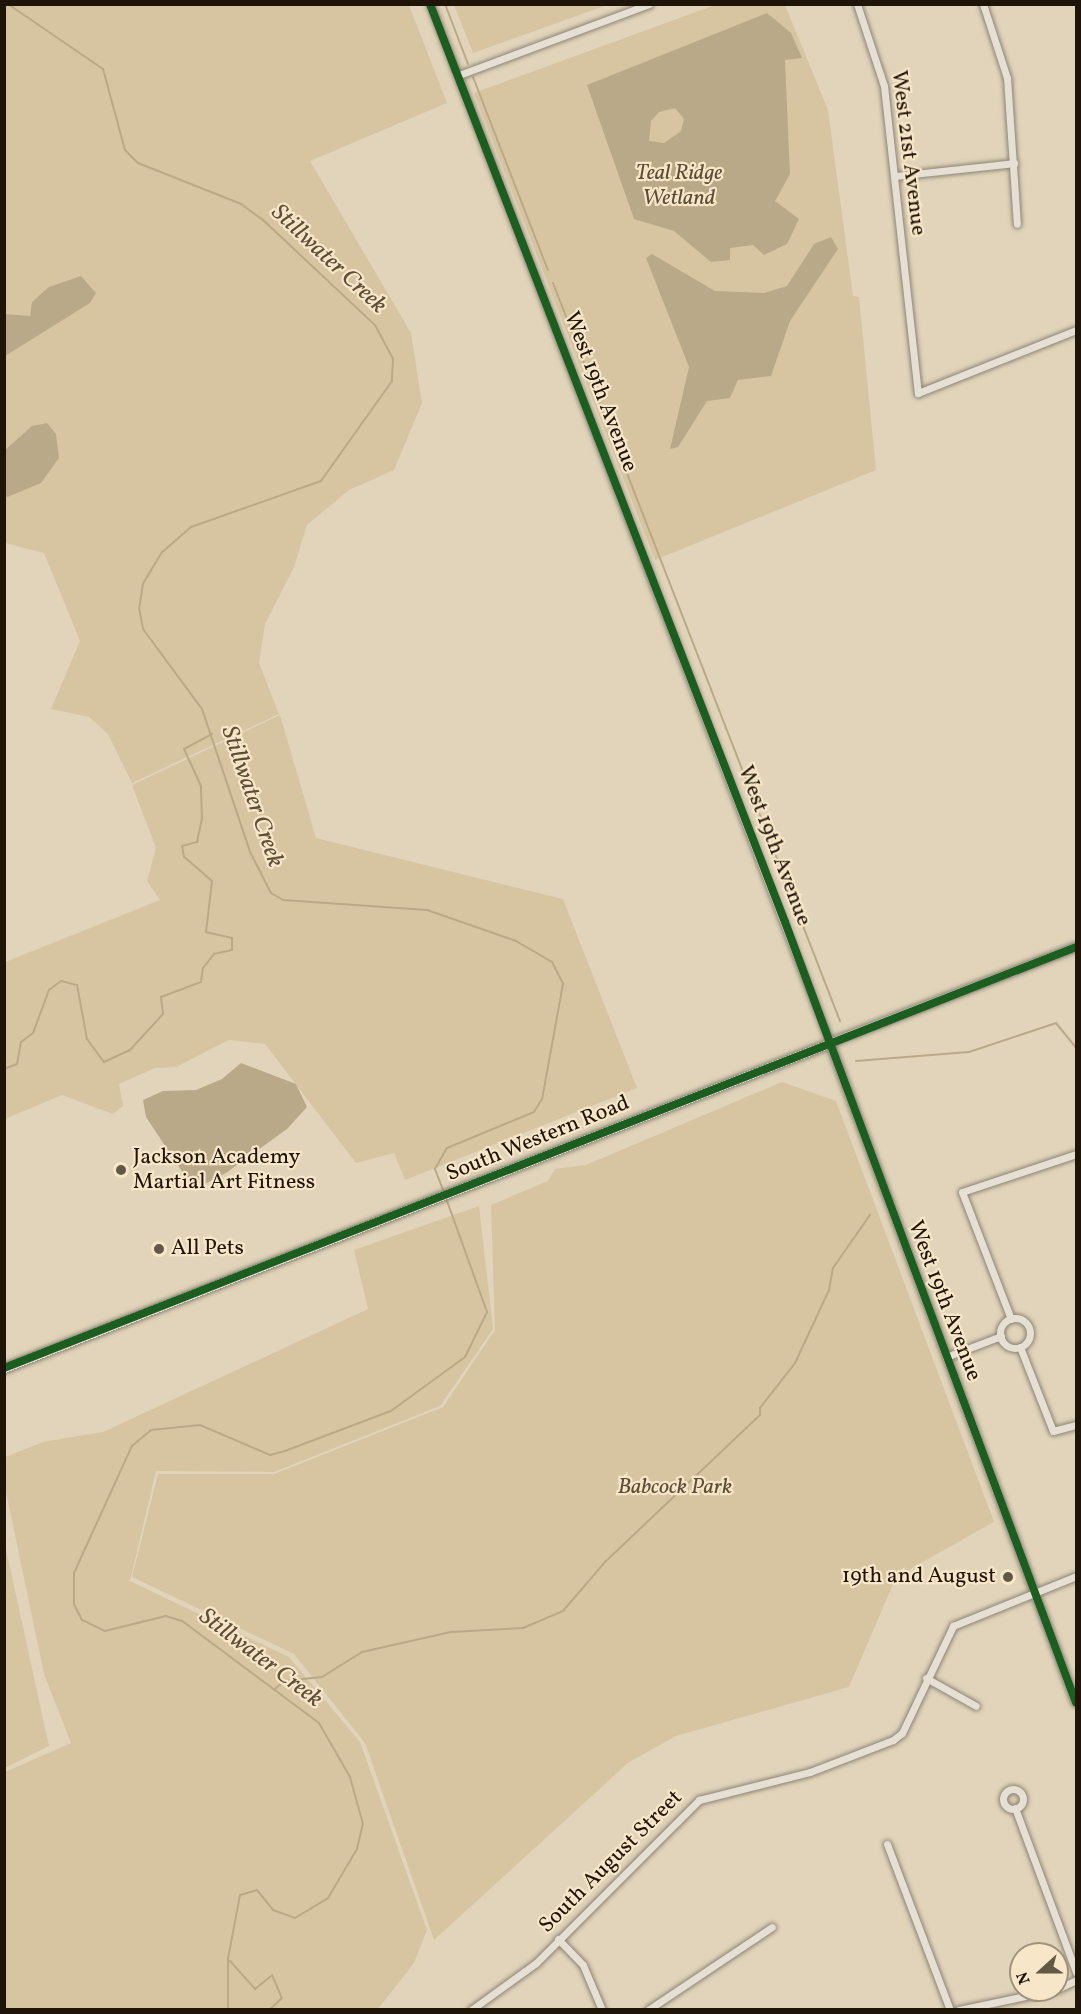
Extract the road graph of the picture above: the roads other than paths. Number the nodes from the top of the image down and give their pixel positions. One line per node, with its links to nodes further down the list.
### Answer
1 (430, 4): 5 (street, West 19th Avenue)
2 (649, 4): 5 (street)
3 (857, 4): 7 (street, West 21st Avenue)
4 (983, 4): 6 (street)
5 (459, 75): 11 (street, West 19th Avenue)
6 (1014, 163): 7 (street); 8 (street)
7 (895, 176): 9 (street, West 21st Avenue)
8 (1017, 224)
9 (1077, 330)
10 (1077, 947): 11 (street, South Western Road)
11 (830, 1043): 16 (street, West 19th Avenue); 17 (main road, South Western Road)
12 (1077, 1154): 13 (street)
13 (1011, 1319): 14 (street); 15 (street)
14 (1001, 1336): 15 (street); 16 (street)
15 (1020, 1347): 18 (street)
16 (946, 1357): 20 (street, West 19th Avenue)
17 (8, 1366)
18 (1077, 1425)
19 (1077, 1576): 20 (street, South August Street)
20 (1035, 1593): 21 (street, South August Street); 22 (street, West 19th Avenue)
21 (926, 1678): 23 (street); 27 (street, South August Street)
22 (1077, 1703)
23 (976, 1706)
24 (1016, 1808): 28 (street)
25 (887, 1844): 33 (street)
26 (772, 1927): 32 (street)
27 (558, 1939): 30 (street, South August Street); 31 (street)
28 (1077, 1972)
29 (1009, 1999): 34 (street)
30 (471, 2010)
31 (602, 2010)
32 (648, 2010)
33 (950, 2010)
34 (959, 2010)

